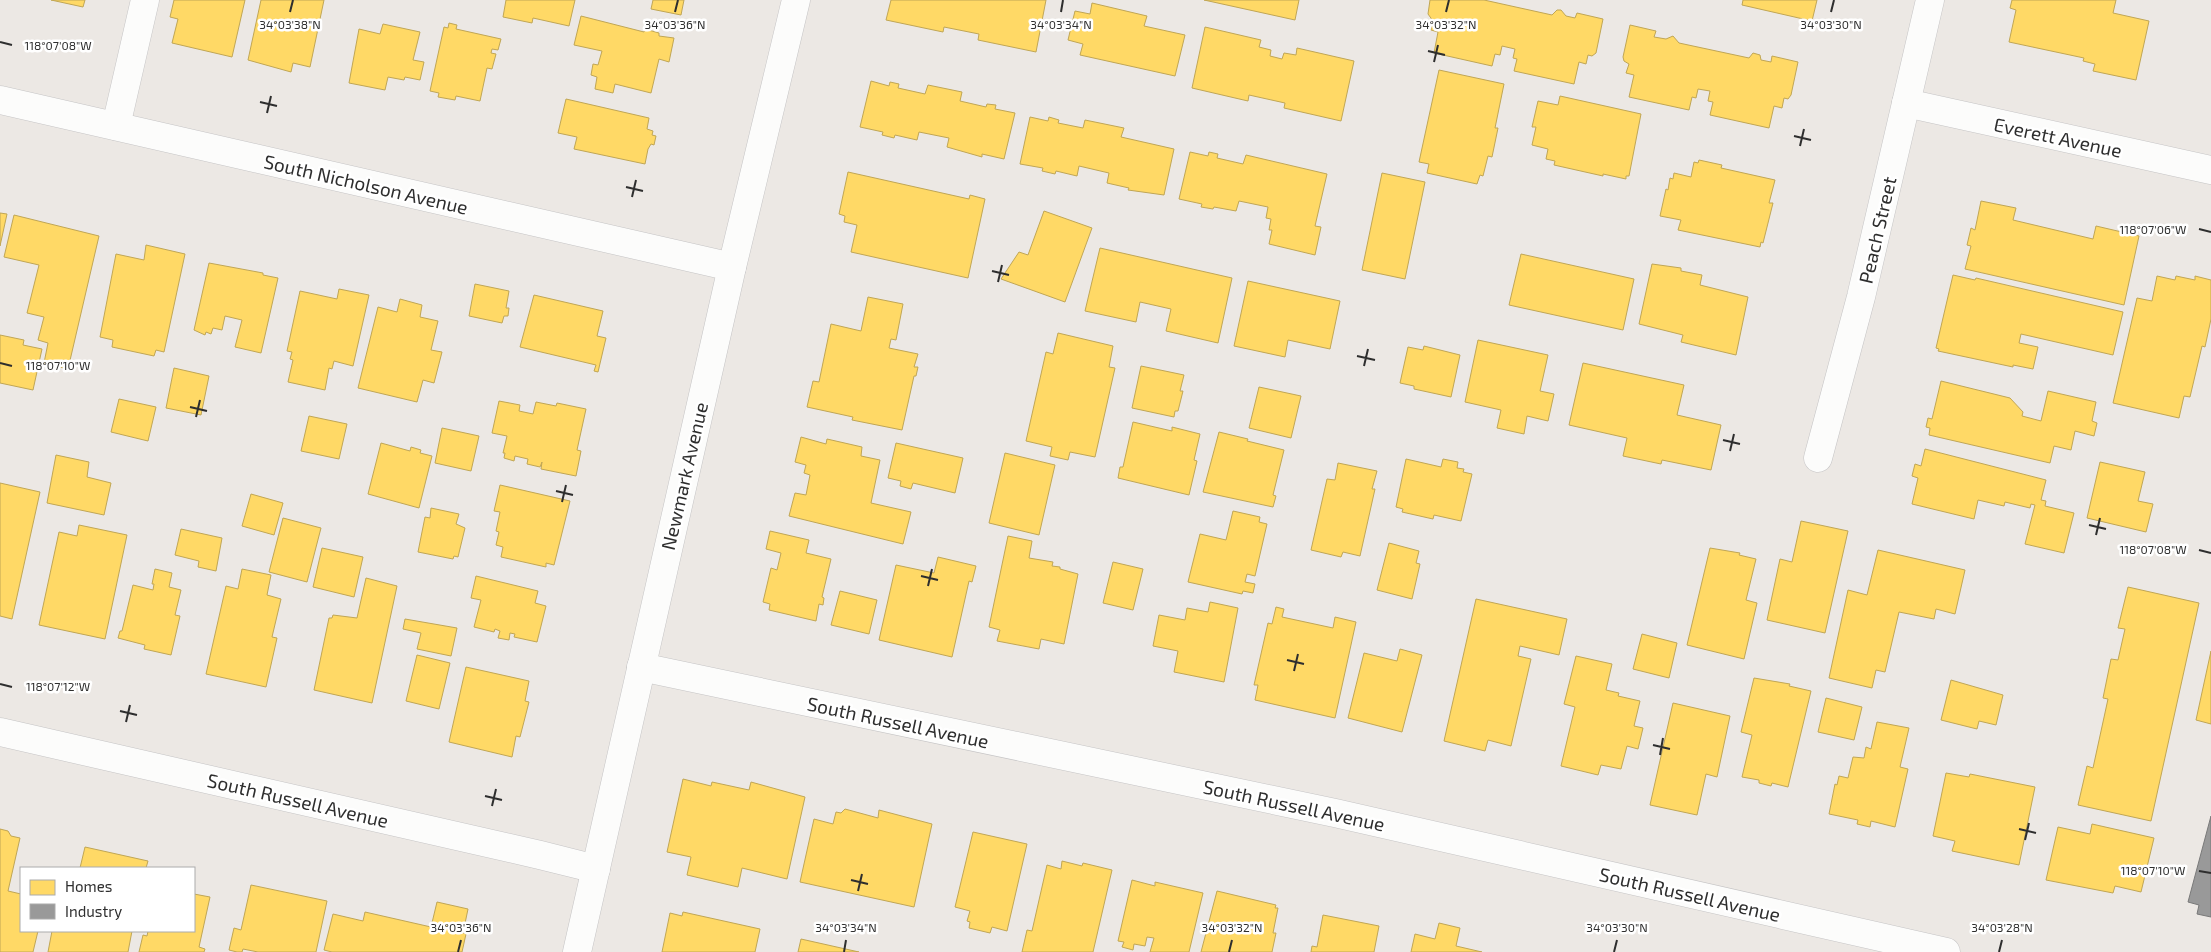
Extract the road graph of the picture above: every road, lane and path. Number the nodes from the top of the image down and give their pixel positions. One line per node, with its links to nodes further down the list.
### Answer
1 (145, 0): 6 (street)
2 (796, 0): 8 (street, Newmark Avenue)
3 (1930, 0): 5 (street, Peach Street)
4 (0, 100): 6 (street, South Nicholson Avenue)
5 (1906, 103): 7 (street, Everett Avenue); 9 (street, Peach Street)
6 (116, 126): 8 (street, South Nicholson Avenue)
7 (2211, 170)
8 (732, 267): 10 (street, Newmark Avenue)
9 (1818, 458)
10 (641, 667): 12 (street, Newmark Avenue); 14 (street, South Russell Avenue)
11 (0, 732): 12 (street, South Russell Avenue)
12 (596, 869): 13 (street, Newmark Avenue)
13 (577, 952)
14 (1946, 952)

